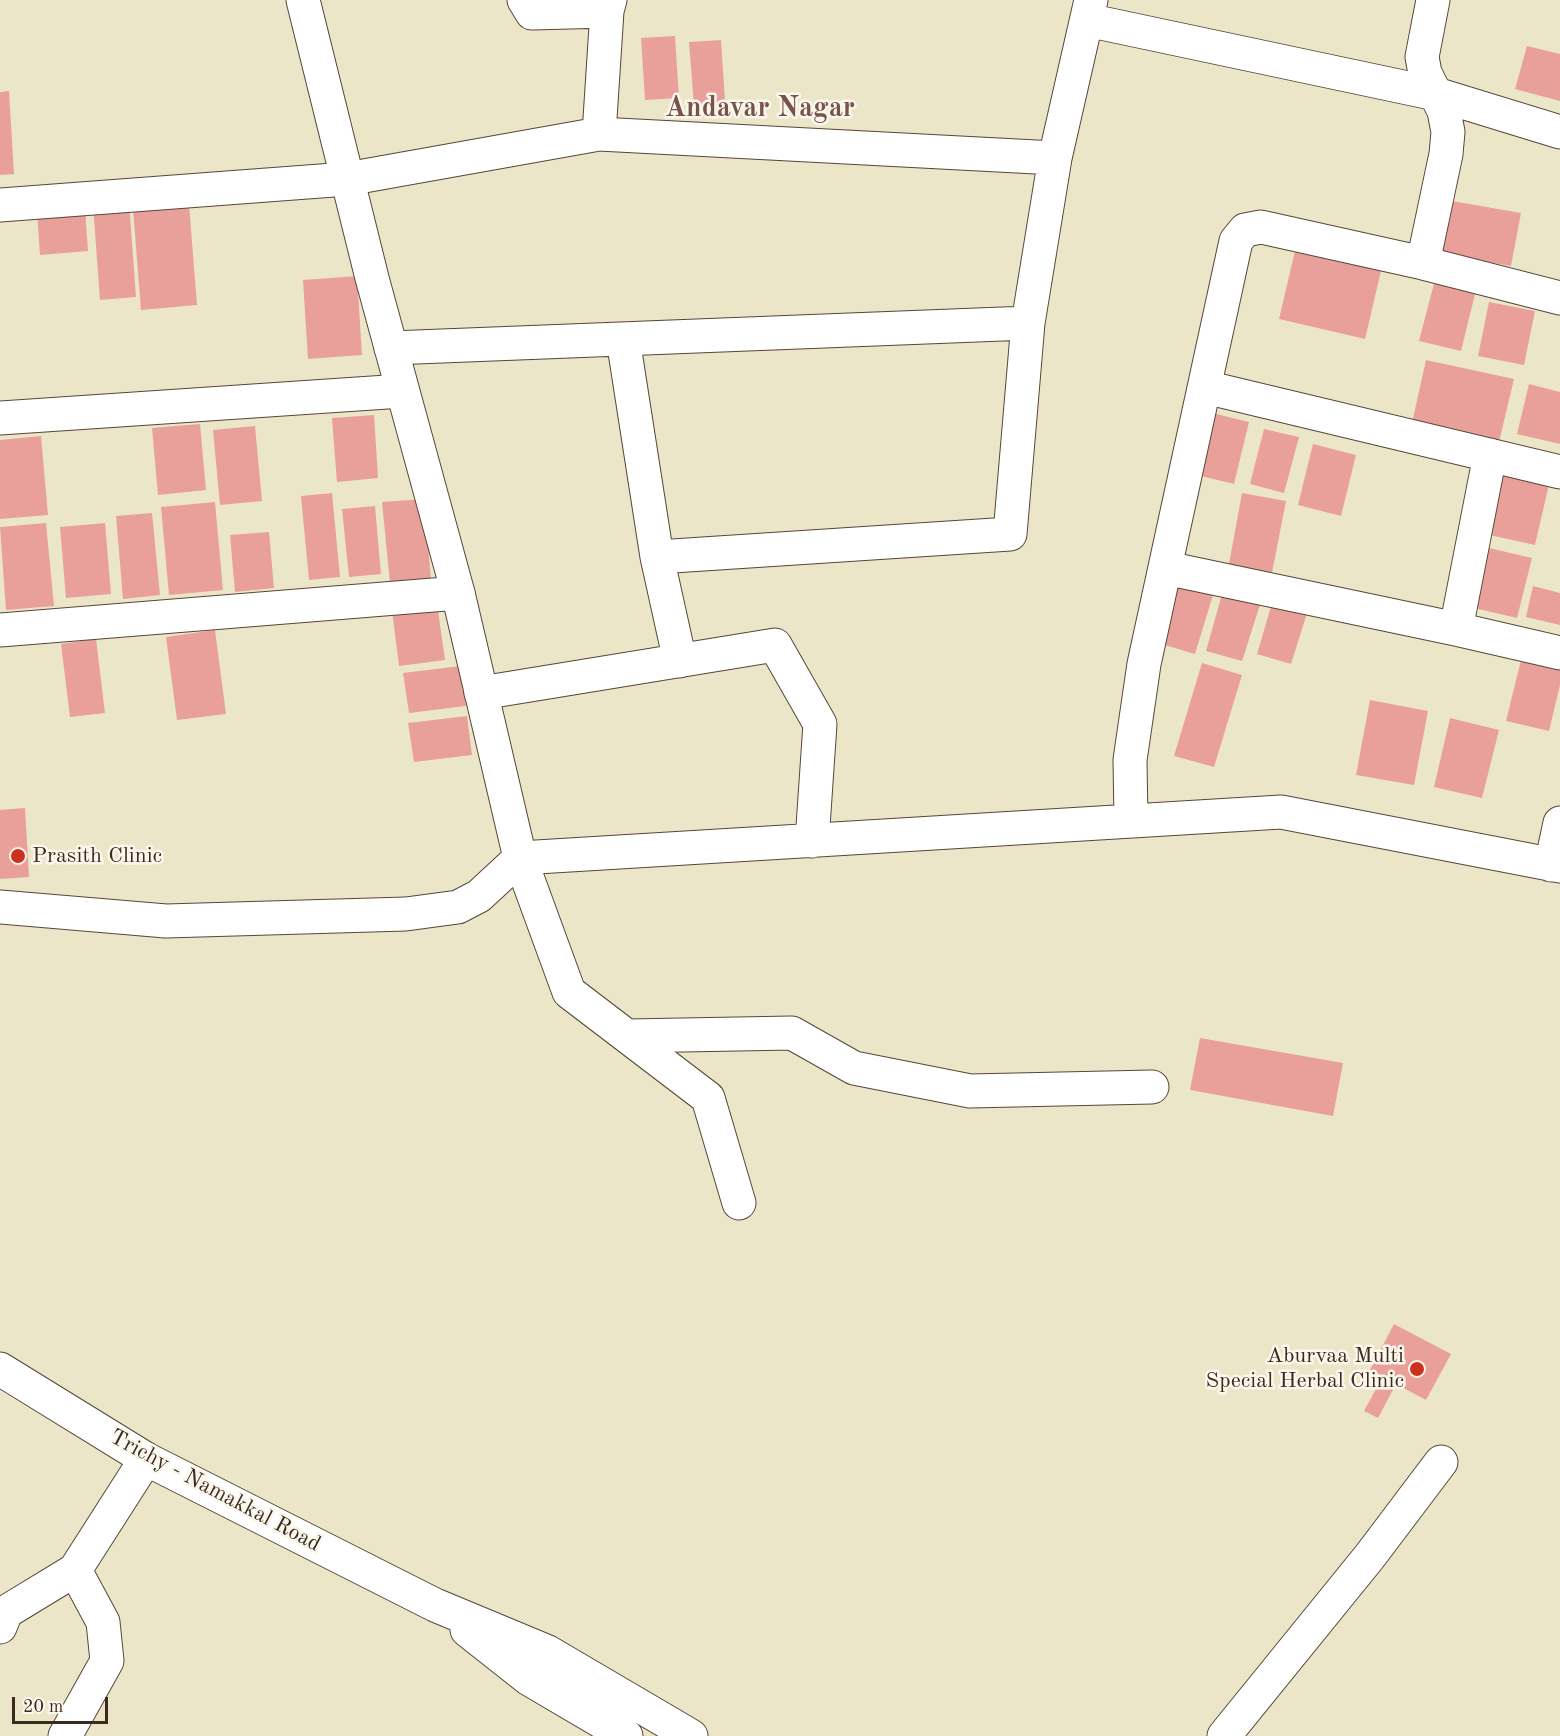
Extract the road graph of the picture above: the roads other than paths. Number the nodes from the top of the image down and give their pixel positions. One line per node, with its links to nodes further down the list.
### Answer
1 (303, 0): 10 (main road)
2 (524, 0): 4 (main road)
3 (1432, 0): 6 (main road)
4 (608, 6): 8 (main road)
5 (1089, 10): 6 (main road); 9 (main road)
6 (1436, 93): 7 (main road); 12 (main road)
7 (1560, 132)
8 (599, 134): 9 (main road); 10 (main road)
9 (1055, 158): 14 (main road)
10 (347, 179): 11 (main road); 16 (main road)
11 (0, 205)
12 (1423, 263): 13 (main road); 17 (main road)
13 (1560, 298)
14 (1028, 323): 15 (main road); 22 (main road)
15 (623, 339): 16 (main road); 22 (main road)
16 (391, 348): 18 (main road)
17 (1205, 387): 20 (main road); 23 (main road)
18 (402, 391): 19 (main road); 24 (main road)
19 (0, 418)
20 (1490, 455): 21 (main road); 25 (main road)
21 (1560, 472)
22 (657, 557): 28 (main road)
23 (1166, 568): 25 (main road); 30 (main road)
24 (458, 593): 26 (main road); 29 (main road)
25 (1456, 629): 27 (main road)
26 (0, 630)
27 (1560, 653)
28 (680, 661): 29 (main road); 32 (main road)
29 (481, 693): 33 (main road)
30 (1131, 821): 32 (main road); 34 (main road)
31 (1560, 823): 34 (main road)
32 (812, 840): 33 (main road)
33 (520, 858): 35 (main road); 36 (main road)
34 (1556, 866)
35 (0, 907)
36 (628, 1036): 37 (main road); 38 (main road)
37 (1152, 1087)
38 (739, 1203)
39 (0, 1369): 40 (main road, Trichy - Namakkal Road)
40 (146, 1459): 42 (main road); 43 (main road, Trichy - Namakkal Road)
41 (1441, 1462): 48 (main road)
42 (75, 1570): 44 (main road); 45 (main road)
43 (435, 1605): 46 (main road, Trichy - Namakkal Road); 47 (main road, Trichy - Namakkal Road)
44 (0, 1627)
45 (65, 1736)
46 (626, 1736)
47 (691, 1736)
48 (1224, 1736)

